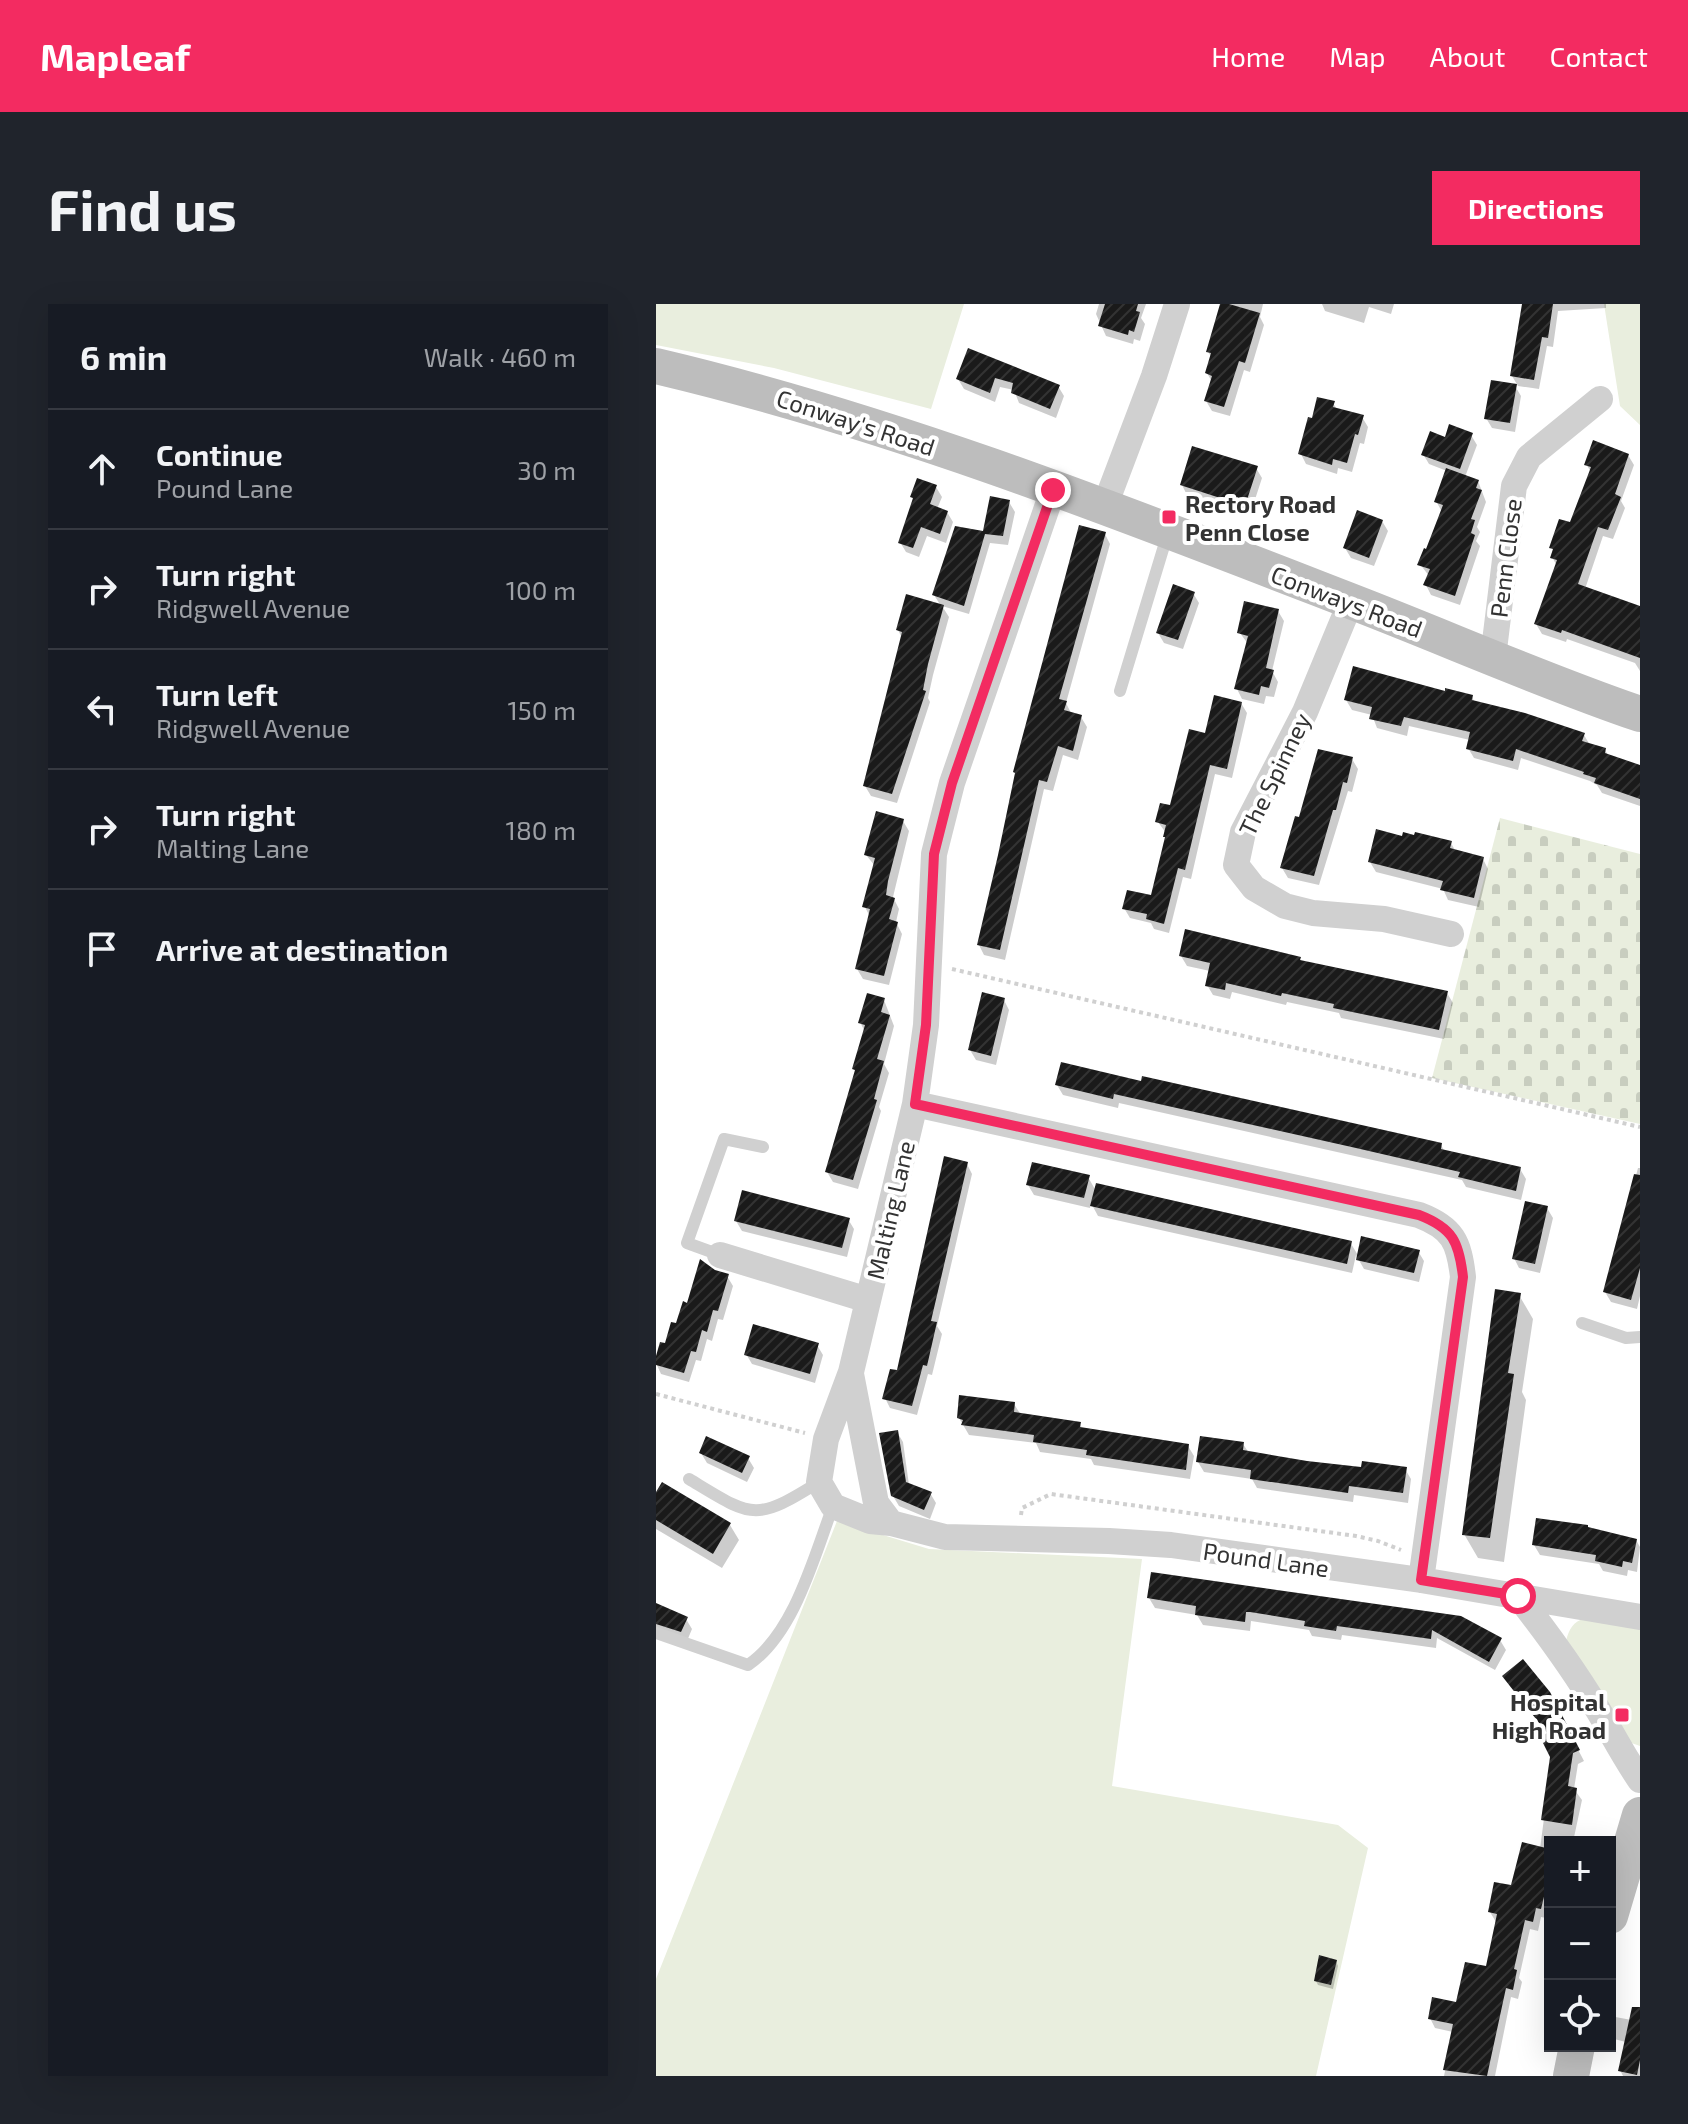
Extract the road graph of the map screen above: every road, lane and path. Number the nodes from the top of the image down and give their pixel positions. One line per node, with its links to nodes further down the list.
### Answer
1 (1177, 304): 5 (street)
2 (656, 366): 4 (main road, Conway's Road)
3 (1600, 399): 8 (street, Penn Close)
4 (1053, 490): 5 (main road, Conways Road); 12 (street, Malting Lane)
5 (1104, 508): 6 (main road, Conways Road)
6 (1168, 532): 7 (main road, Conways Road); 9 (lane)
7 (1351, 601): 8 (main road, Conways Road); 11 (street, The Spinney)
8 (1493, 658): 10 (main road, Conways Road)
9 (1120, 691)
10 (1640, 714)
11 (1451, 934)
12 (929, 963): 13 (street, Malting Lane); 14 (path)
13 (915, 1104): 17 (street, Malting Lane); 28 (street)
14 (1640, 1127)
15 (763, 1147): 16 (lane)
16 (720, 1255): 17 (street)
17 (868, 1300): 20 (street, Malting Lane)
18 (1582, 1323): 19 (lane)
19 (1640, 1337)
20 (851, 1372): 22 (street, Malting Lane); 26 (street, Malting Lane)
21 (656, 1394): 22 (path)
22 (826, 1439): 24 (street, Malting Lane)
23 (689, 1479): 24 (lane)
24 (819, 1482): 25 (street)
25 (833, 1506): 26 (street, Pound Lane); 31 (lane)
26 (891, 1523): 27 (street, Pound Lane)
27 (1018, 1538): 28 (street, Pound Lane); 28 (path)
28 (1423, 1570): 29 (street, Pound Lane)
29 (1518, 1596): 30 (street, Pound Lane); 32 (street)
30 (1640, 1617)
31 (656, 1633)
32 (1640, 1780)
33 (1640, 1815): 34 (main road)
34 (1619, 1896)
35 (1576, 2052): 36 (main road)
36 (1571, 2076)

